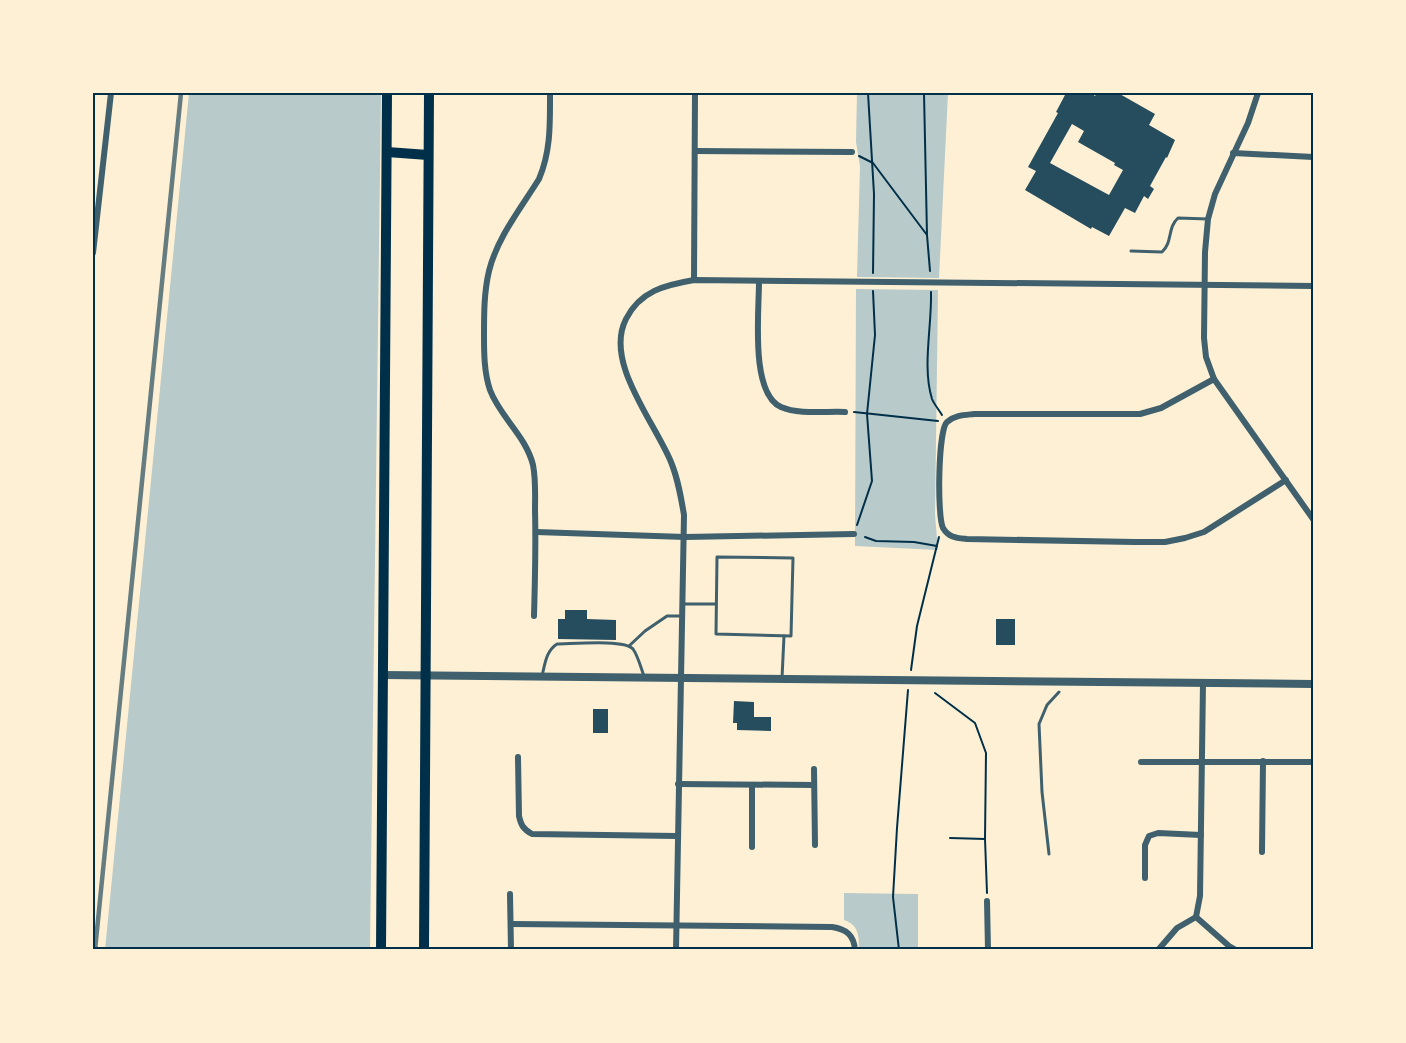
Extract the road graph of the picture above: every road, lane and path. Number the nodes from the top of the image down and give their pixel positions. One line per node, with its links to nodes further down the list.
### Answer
1 (111, 93): 19 (street)
2 (387, 93): 10 (main road)
3 (429, 93): 13 (main road)
4 (550, 93): 33 (street)
5 (695, 93): 9 (street)
6 (868, 93): 15 (path)
7 (924, 93): 17 (path)
8 (1258, 93): 12 (street)
9 (695, 151): 11 (street); 20 (street)
10 (387, 152): 13 (main road); 44 (main road)
11 (852, 152): 15 (path)
12 (1233, 153): 14 (street); 16 (street)
13 (428, 156): 45 (main road)
14 (1313, 158)
15 (873, 163): 17 (path); 22 (path)
16 (1208, 219): 18 (lane); 24 (street)
17 (927, 235): 23 (path)
18 (1131, 251)
19 (93, 253)
20 (694, 280): 21 (street); 35 (street)
21 (759, 282): 22 (street); 27 (street)
22 (873, 283): 23 (street); 28 (path)
23 (931, 283): 24 (street); 29 (path)
24 (1205, 286): 25 (street); 26 (street)
25 (1313, 286)
26 (1214, 379): 29 (street); 30 (street)
27 (846, 412): 28 (path)
28 (867, 414): 29 (path); 34 (path)
29 (947, 422): 32 (street)
30 (1286, 480): 31 (street); 32 (street)
31 (1313, 519)
32 (942, 526): 36 (path)
33 (536, 532): 35 (street); 39 (street)
34 (854, 534): 35 (street); 36 (path)
35 (685, 537): 37 (street)
36 (937, 546): 43 (path)
37 (683, 604): 38 (lane); 40 (street)
38 (716, 604): 41 (lane); 41 (lane)
39 (534, 616)
40 (682, 616): 42 (lane); 48 (street)
41 (784, 636): 49 (lane)
42 (629, 646): 46 (lane); 47 (lane)
43 (911, 670)
44 (383, 675): 45 (street); 78 (main road)
45 (425, 677): 46 (street); 79 (main road)
46 (542, 678): 47 (street)
47 (646, 679): 48 (street)
48 (681, 679): 49 (street); 61 (street)
49 (782, 680): 50 (street)
50 (1203, 683): 51 (street); 56 (street)
51 (1313, 684)
52 (908, 690): 83 (path)
53 (933, 691): 67 (path)
54 (1059, 692): 71 (lane)
55 (518, 757): 65 (street)
56 (1203, 761): 57 (street); 58 (street); 64 (street)
57 (1263, 761): 59 (street); 70 (street)
58 (1141, 762)
59 (1313, 762)
60 (814, 769): 62 (street)
61 (678, 784): 63 (street); 65 (street)
62 (814, 785): 63 (street); 68 (street)
63 (752, 786): 69 (street)
64 (1202, 835): 72 (street); 75 (street)
65 (677, 836): 77 (street)
66 (950, 838): 67 (path)
67 (985, 839): 74 (path)
68 (815, 845)
69 (752, 847)
70 (1262, 852)
71 (1049, 854)
72 (1145, 878)
73 (510, 894): 76 (street)
74 (987, 901): 84 (street)
75 (1196, 917): 85 (street); 86 (street)
76 (511, 924): 77 (street); 80 (street)
77 (676, 927): 81 (street); 82 (street)
78 (381, 950)
79 (424, 950)
80 (510, 950)
81 (676, 950)
82 (855, 950)
83 (899, 950)
84 (988, 950)
85 (1158, 950)
86 (1236, 950)

